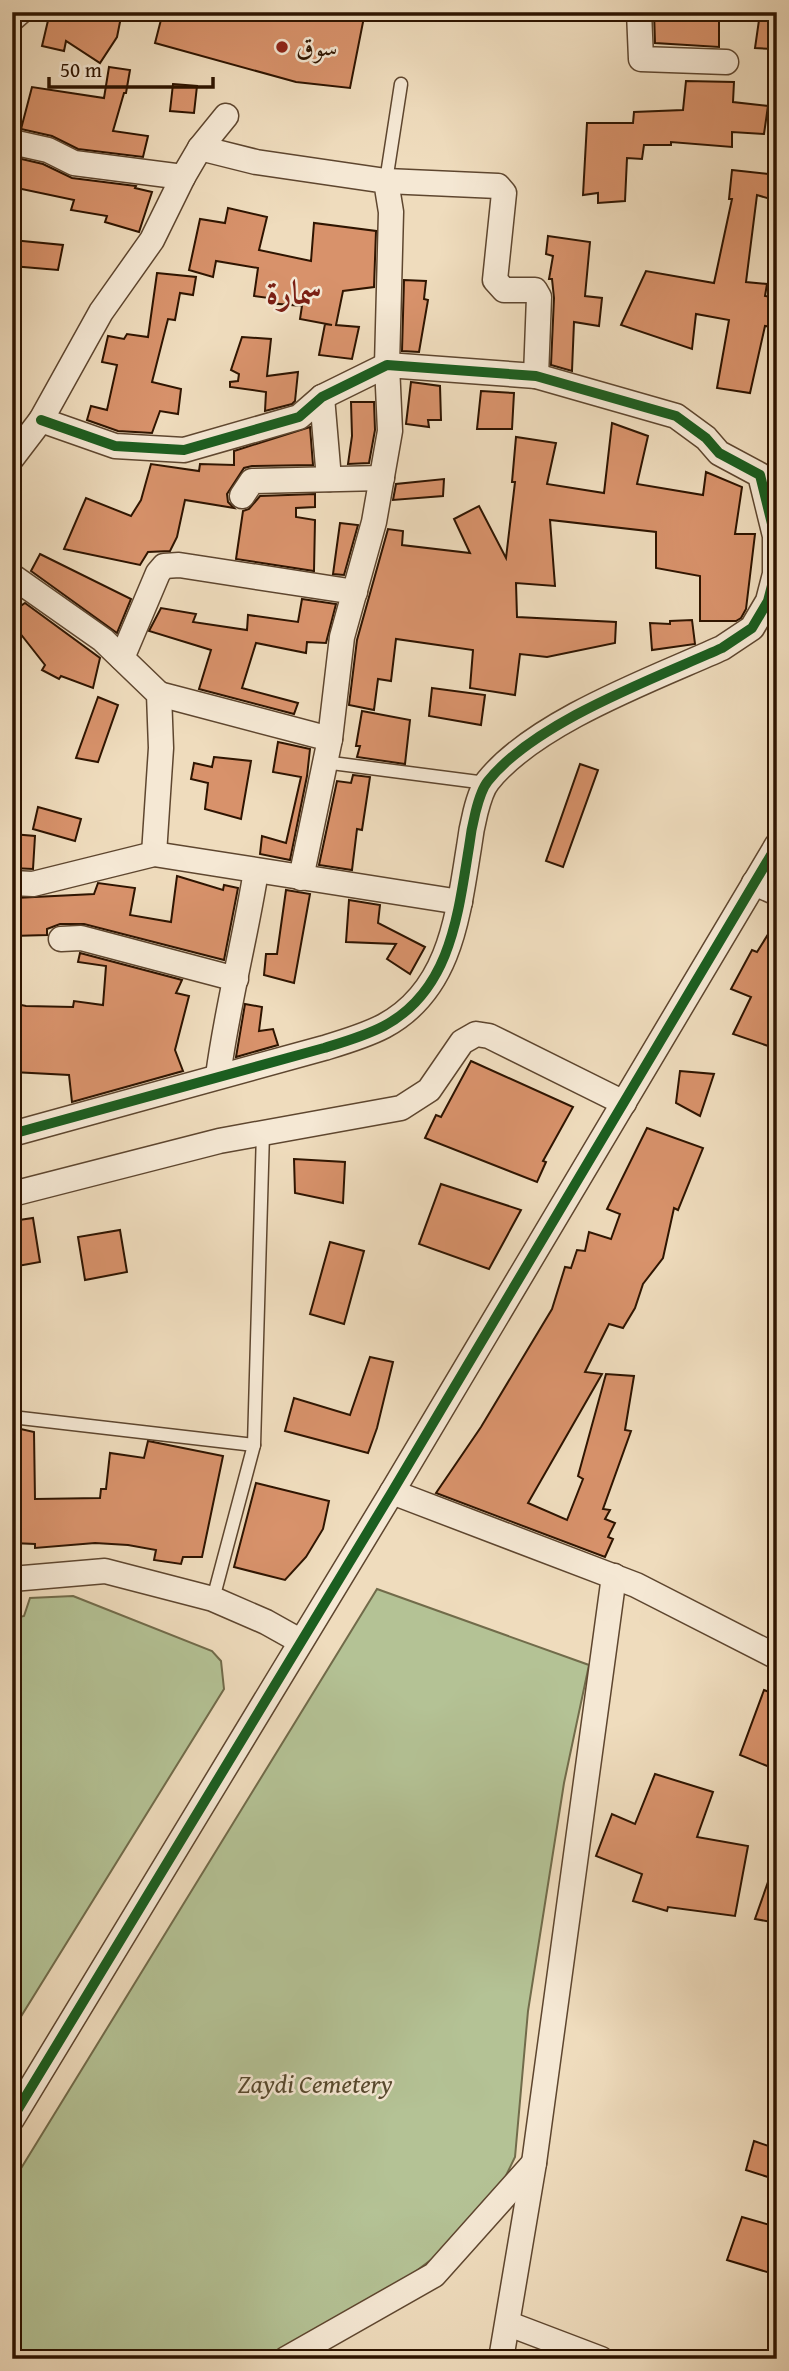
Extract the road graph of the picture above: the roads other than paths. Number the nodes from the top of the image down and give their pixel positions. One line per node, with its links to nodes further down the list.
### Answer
1 (20, 12): 3 (street)
2 (639, 12): 4 (street)
3 (12, 19)
4 (726, 62)
5 (401, 84): 10 (lane)
6 (226, 116): 8 (street)
7 (12, 142): 9 (street)
8 (200, 148): 9 (street); 10 (street)
9 (183, 177): 14 (street)
10 (386, 181): 11 (street); 12 (street)
11 (387, 365): 12 (street); 13 (street); 16 (street)
12 (536, 376): 24 (street)
13 (322, 397): 14 (street); 17 (street)
14 (41, 420): 15 (street)
15 (12, 458)
16 (382, 478): 17 (street); 20 (street)
17 (329, 479): 18 (street)
18 (242, 496)
19 (12, 576): 21 (street)
20 (355, 592): 21 (street); 23 (street)
21 (122, 658): 22 (street)
22 (159, 694): 23 (street); 26 (street)
23 (327, 750): 24 (lane); 28 (street)
24 (485, 783): 32 (street)
25 (777, 845): 30 (street)
26 (154, 855): 27 (street); 29 (street)
27 (257, 871): 28 (street); 34 (street)
28 (301, 878): 32 (street)
29 (12, 883)
30 (754, 883): 31 (street); 36 (street)
31 (777, 893)
32 (460, 902): 35 (street)
33 (61, 939): 34 (street)
34 (236, 979): 35 (street)
35 (218, 1076): 38 (street)
36 (624, 1103): 37 (street); 42 (street)
37 (263, 1132): 39 (street); 41 (lane)
38 (12, 1134)
39 (12, 1194)
40 (12, 1417): 41 (lane)
41 (254, 1445): 45 (lane)
42 (392, 1492): 43 (street); 46 (street)
43 (614, 1576): 47 (street); 49 (street)
44 (12, 1579): 45 (street)
45 (213, 1599): 46 (street)
46 (300, 1641): 48 (street)
47 (777, 1657)
48 (12, 2119)
49 (534, 2163): 50 (street); 51 (street)
50 (509, 2324): 52 (street); 53 (street)
51 (286, 2359)
52 (501, 2359)
53 (601, 2359)

